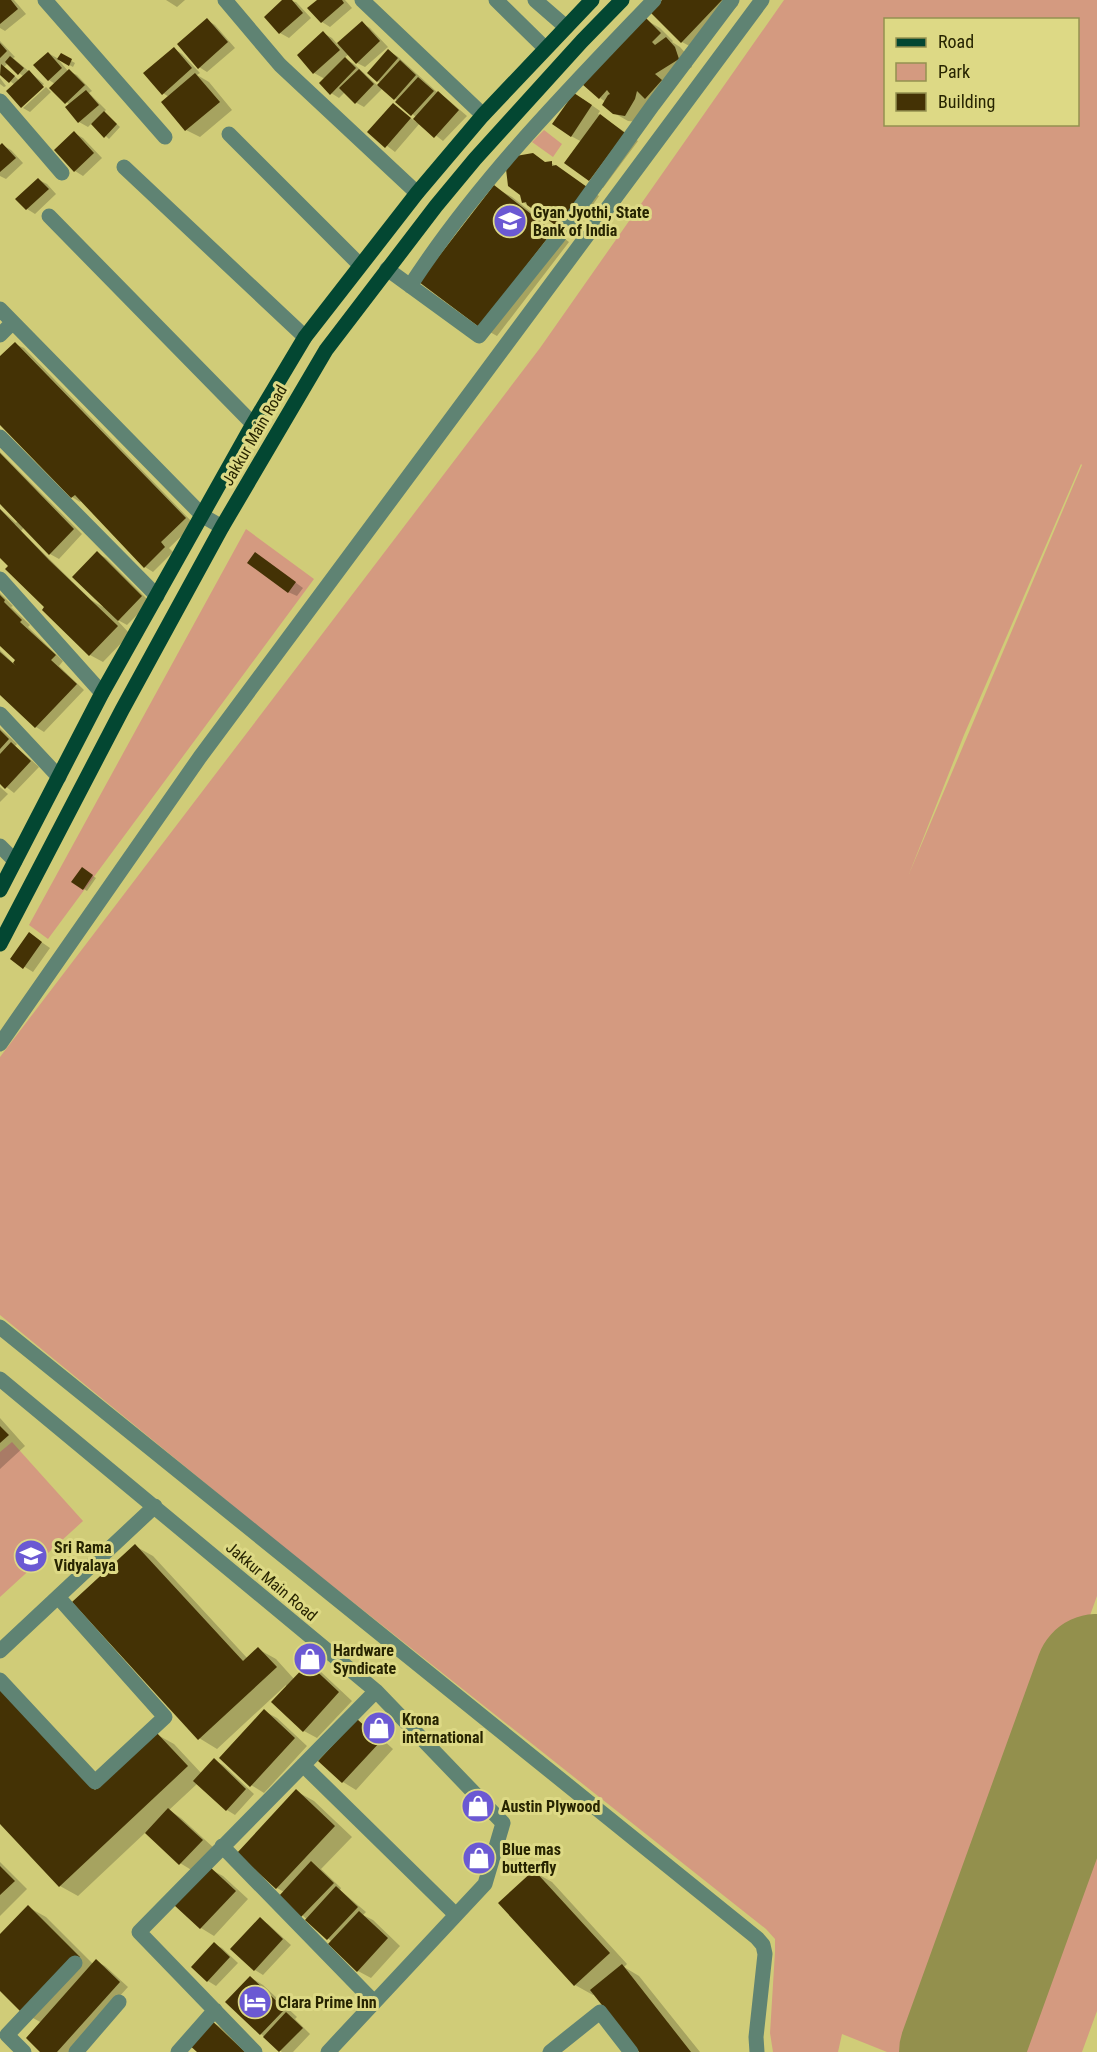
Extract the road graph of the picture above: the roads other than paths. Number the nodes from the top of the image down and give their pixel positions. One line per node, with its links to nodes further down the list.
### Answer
1 (45, 0): 17 (street)
2 (225, 0): 20 (street)
3 (496, 0): 13 (street)
4 (535, 0): 11 (street)
5 (592, 0): 11 (main road, Jakkur Main Road)
6 (622, 0): 12 (main road, Jakkur Main Road)
7 (654, 0): 24 (street)
8 (732, 0): 24 (street)
9 (762, 0): 42 (street)
10 (370, 3): 15 (street)
11 (566, 27): 12 (main road); 13 (main road, Jakkur Main Road)
12 (582, 41): 23 (main road, Jakkur Main Road)
13 (545, 48): 15 (main road, Jakkur Main Road)
14 (0, 101): 19 (street)
15 (483, 115): 20 (main road, Jakkur Main Road)
16 (229, 134): 22 (street)
17 (165, 137)
18 (124, 167): 28 (street)
19 (62, 173)
20 (417, 193): 22 (main road, Jakkur Main Road)
21 (49, 216): 29 (street)
22 (360, 265): 28 (main road, Jakkur Main Road)
23 (387, 268): 24 (street); 32 (main road, Jakkur Main Road)
24 (410, 286)
25 (0, 309): 26 (street)
26 (12, 323): 27 (street); 31 (street)
27 (0, 335)
28 (305, 337): 29 (main road, Jakkur Main Road)
29 (253, 424): 31 (main road, Jakkur Main Road)
30 (0, 437): 34 (street)
31 (202, 516): 32 (street); 34 (main road, Jakkur Main Road)
32 (222, 527): 41 (main road, Jakkur Main Road)
33 (0, 579): 35 (street)
34 (157, 596): 35 (main road, Jakkur Main Road)
35 (102, 693): 37 (main road, Jakkur Main Road)
36 (0, 714): 37 (street)
37 (59, 777): 39 (main road, Jakkur Main Road)
38 (0, 846): 39 (street)
39 (15, 861): 40 (main road, Jakkur Main Road)
40 (0, 890)
41 (0, 944)
42 (0, 1044)
43 (0, 1327): 64 (street)
44 (0, 1379): 45 (street, Jakkur Main Road)
45 (155, 1506): 46 (street); 49 (street, Jakkur Main Road)
46 (58, 1597): 47 (street); 48 (street)
47 (0, 1651)
48 (0, 1680)
49 (376, 1691): 50 (street); 52 (street, Jakkur Main Road)
50 (303, 1765): 51 (street); 52 (street)
51 (222, 1846): 55 (street); 56 (street)
52 (456, 1915): 55 (street, Jakkur Main Road)
53 (75, 1963): 57 (street)
54 (119, 2002): 58 (street)
55 (375, 2002): 61 (street, Jakkur Main Road)
56 (215, 2010): 59 (street); 60 (street)
57 (24, 2052)
58 (76, 2052)
59 (178, 2052)
60 (255, 2052)
61 (328, 2052)
62 (550, 2052): 63 (street)
63 (631, 2052)
64 (757, 2052)

